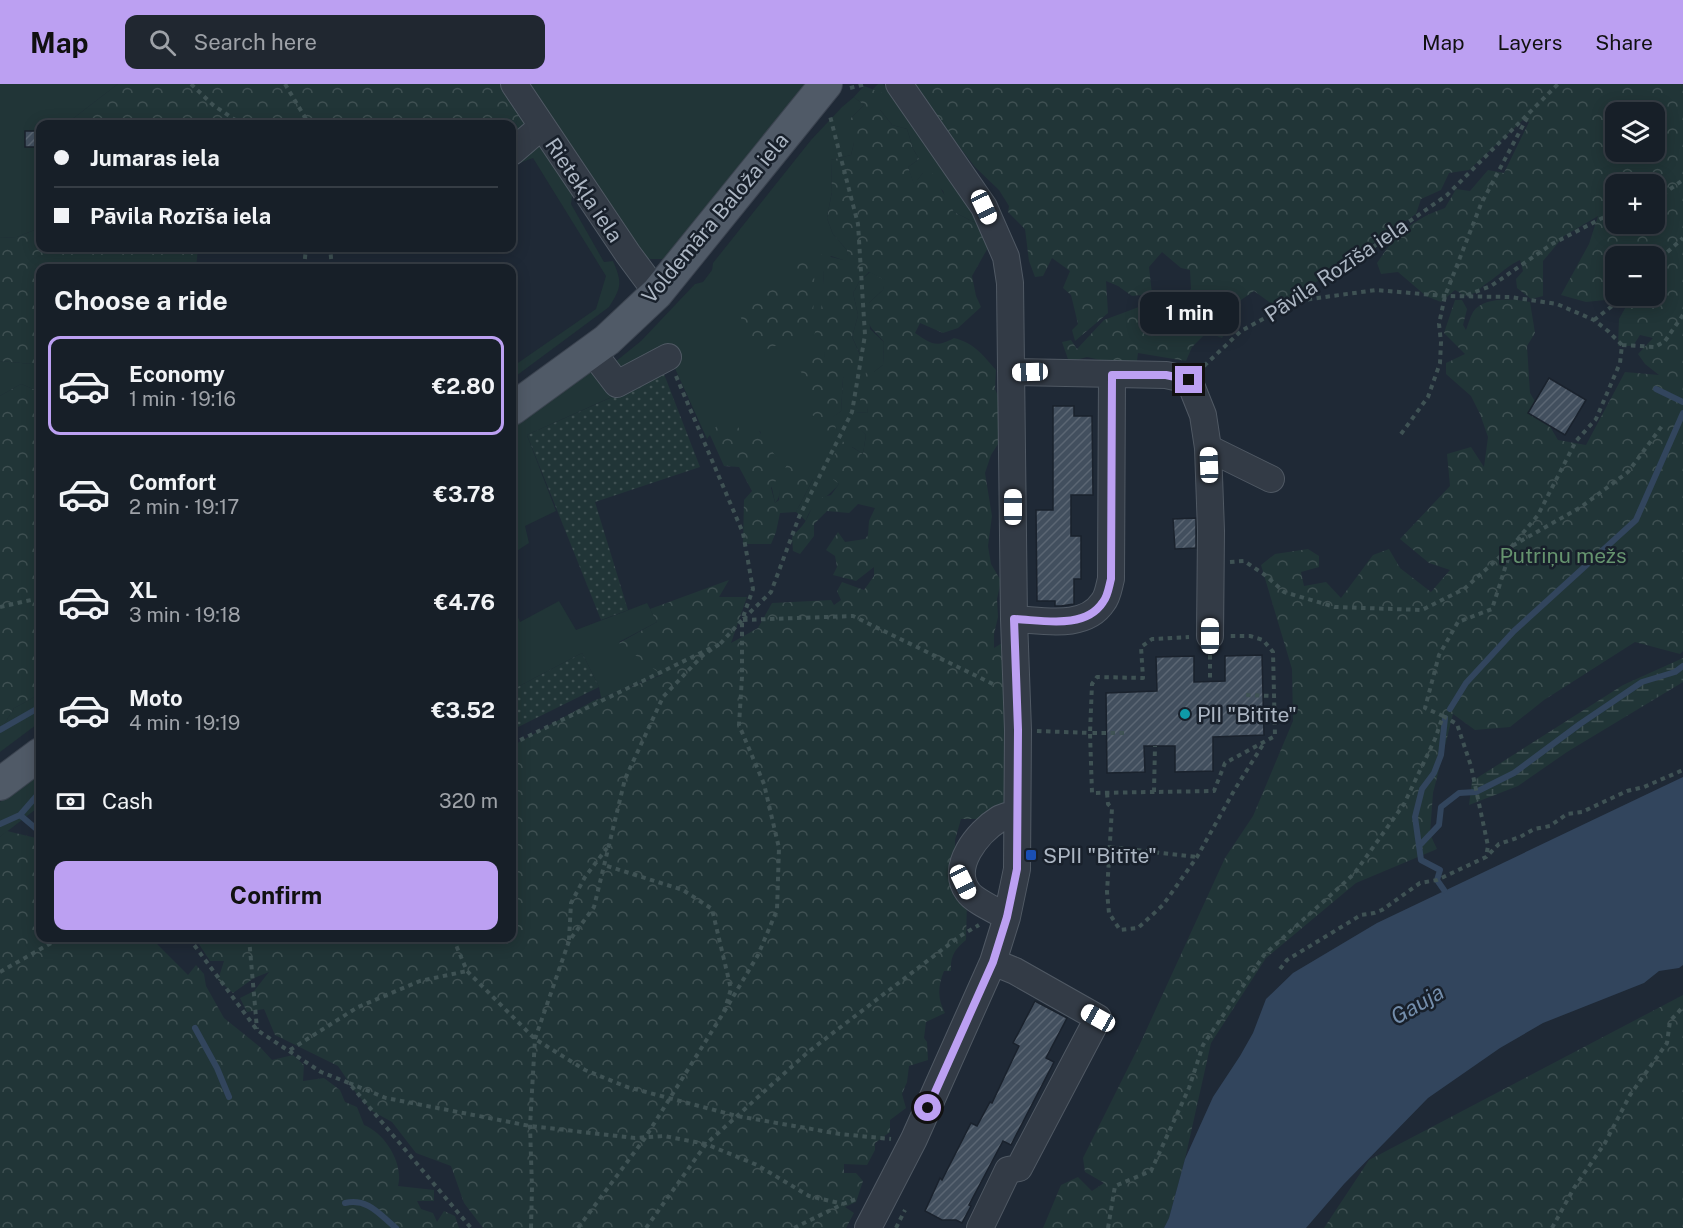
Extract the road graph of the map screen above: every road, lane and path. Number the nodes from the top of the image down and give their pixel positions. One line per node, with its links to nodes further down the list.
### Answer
1 (191, 84): 8 (path)
2 (285, 84): 9 (path)
3 (514, 84): 10 (street, Rietekļa iela)
4 (899, 84): 27 (street)
5 (1558, 84): 7 (path, Pāvila Rozīša iela)
6 (827, 98): 17 (main road, Voldemāra Baloža iela); 40 (path)
7 (1530, 112): 18 (path); 20 (path, Pāvila Rozīša iela)
8 (236, 120)
9 (307, 120)
10 (541, 128): 11 (street); 17 (street, Rietekļa iela)
11 (516, 149)
12 (1683, 180): 13 (path)
13 (1665, 193)
14 (1605, 217): 19 (path)
15 (1683, 238): 16 (path)
16 (1665, 254)
17 (657, 293): 25 (main road, Voldemāra Baloža iela)
18 (1445, 296): 19 (path); 20 (path); 32 (path)
19 (1464, 296): 23 (path)
20 (1296, 301): 29 (path, Pāvila Rozīša iela)
21 (1612, 306): 23 (path)
22 (1683, 315): 24 (path)
23 (1594, 320): 24 (path)
24 (1622, 345): 35 (path)
25 (591, 350): 26 (street); 30 (main road, Voldemāra Baloža iela)
26 (668, 357): 40 (path)
27 (1011, 372): 28 (street); 39 (street)
28 (1112, 375): 29 (street); 39 (street)
29 (1189, 380): 33 (street)
30 (516, 406)
31 (1662, 426): 35 (path)
32 (1401, 434)
33 (1208, 448): 34 (street); 36 (street)
34 (1271, 479)
35 (1512, 546): 36 (path); 46 (path)
36 (1211, 562): 41 (street)
37 (36, 599): 38 (path)
38 (0, 607)
39 (1014, 619): 43 (street)
40 (742, 620): 42 (path); 43 (path); 75 (path)
41 (1210, 636): 45 (path); 48 (path)
42 (721, 643): 51 (path); 59 (path)
43 (1016, 694): 58 (street)
44 (1246, 695): 45 (path)
45 (1274, 696): 50 (path)
46 (1443, 716): 62 (path); 95 (path)
47 (1036, 731): 48 (path)
48 (1090, 733): 49 (path); 57 (path)
49 (1124, 733)
50 (1265, 741): 56 (path); 61 (path)
51 (516, 742)
52 (1155, 746): 56 (path)
53 (36, 757): 55 (main road)
54 (1683, 770): 62 (path)
55 (0, 784)
56 (1154, 792): 57 (path)
57 (1107, 793): 60 (path)
58 (1017, 813): 64 (street); 64 (street)
59 (609, 846): 63 (path); 65 (path)
60 (1110, 847): 61 (path); 61 (path)
61 (1197, 857)
62 (1486, 858): 71 (path)
63 (604, 865): 65 (path); 75 (path)
64 (1000, 913): 70 (street); 81 (path)
65 (569, 941): 77 (path)
66 (53, 942): 73 (path)
67 (192, 942): 76 (path)
68 (249, 942): 76 (path)
69 (455, 942): 72 (path)
70 (993, 962): 84 (street); 94 (street)
71 (1280, 969)
72 (467, 971): 77 (path); 78 (path)
73 (0, 972)
74 (1683, 1007): 96 (path)
75 (724, 1012): 80 (path)
76 (257, 1030): 78 (path)
77 (535, 1039): 80 (path); 82 (path)
78 (290, 1050): 79 (path)
79 (349, 1083): 82 (path); 89 (path)
80 (669, 1098): 81 (path); 83 (path)
81 (737, 1116): 84 (path); 85 (path)
82 (530, 1126): 83 (path); 90 (path)
83 (645, 1137): 85 (path); 91 (path)
84 (914, 1139): 86 (street)
85 (706, 1144): 87 (path); 92 (path)
86 (886, 1190): 87 (path); 88 (street)
87 (843, 1204): 93 (path)
88 (874, 1226)
89 (471, 1228)
90 (531, 1228)
91 (578, 1228)
92 (646, 1228)
93 (794, 1228)
94 (980, 1228)
95 (1108, 1228)
96 (1552, 1228)

